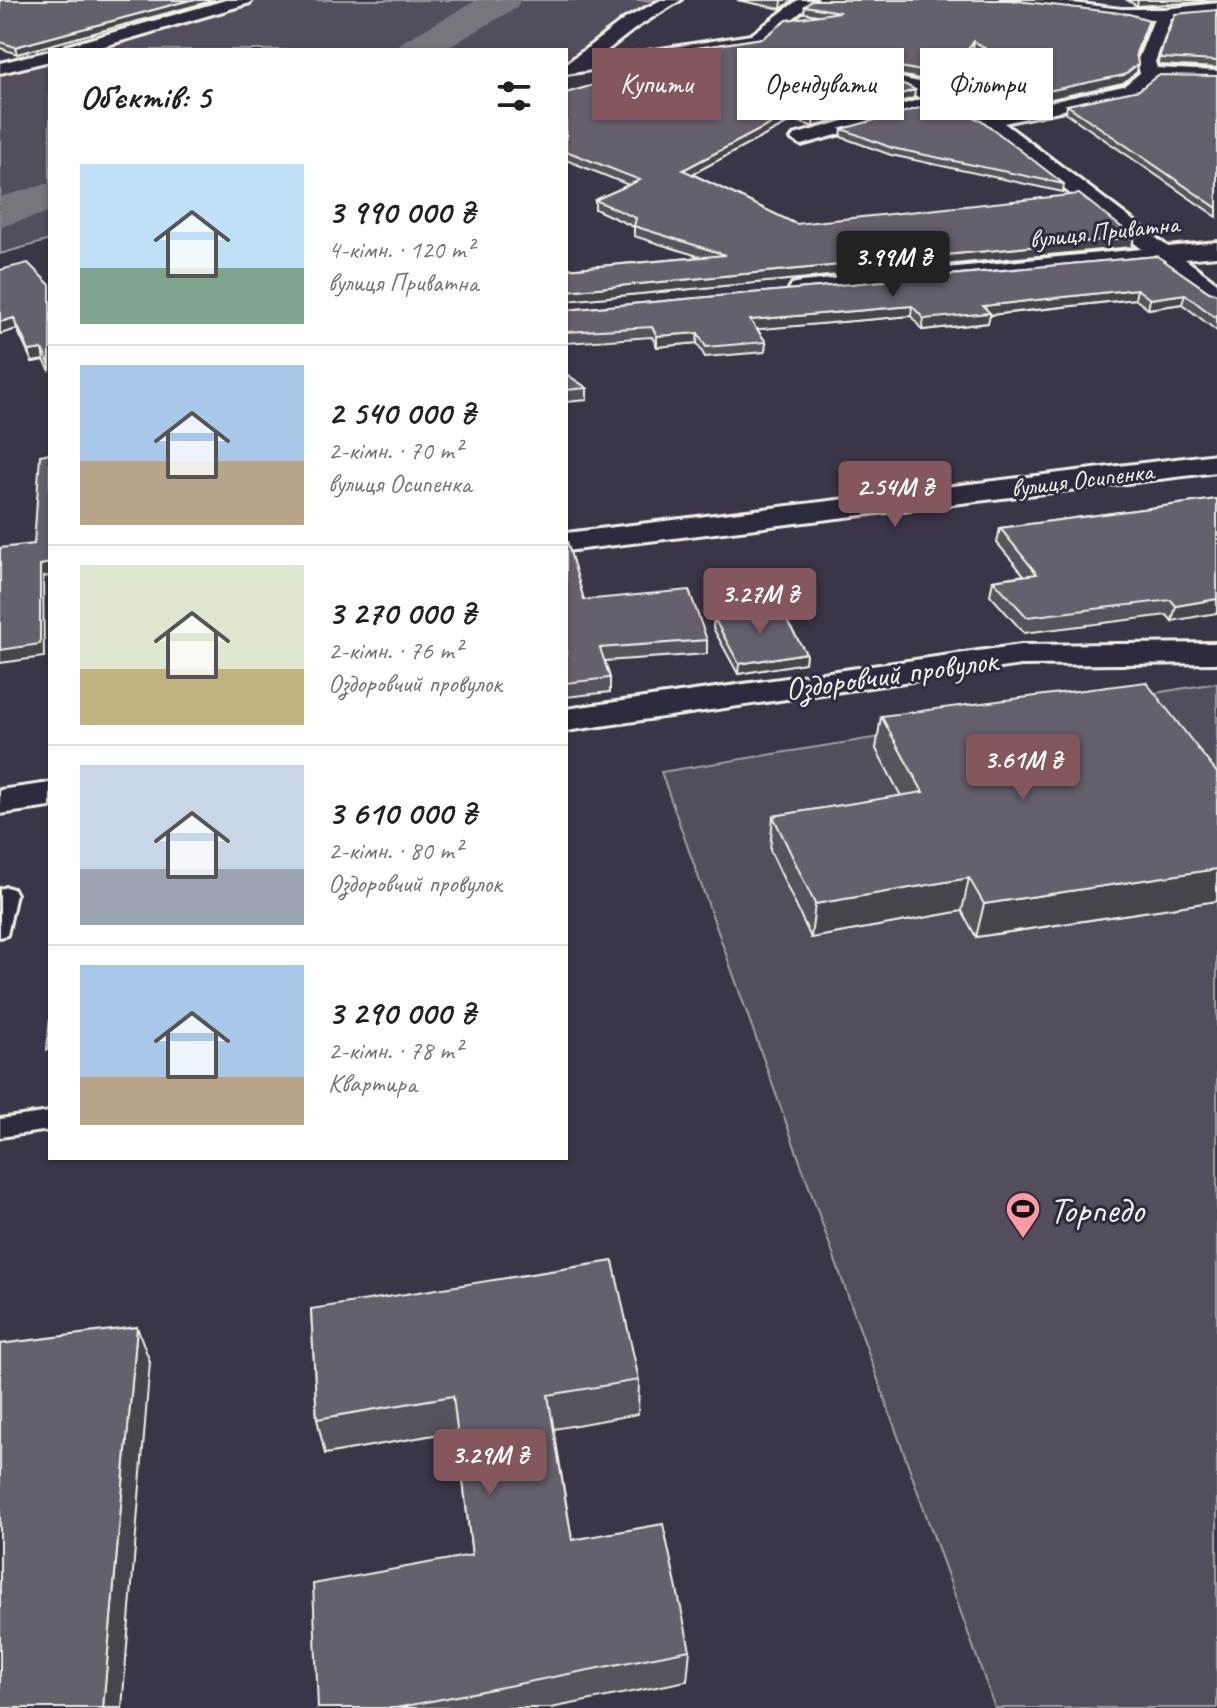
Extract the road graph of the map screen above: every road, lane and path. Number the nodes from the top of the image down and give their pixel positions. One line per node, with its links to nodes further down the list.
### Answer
1 (244, 0): 7 (street)
2 (673, 0): 9 (street)
3 (808, 0): 9 (street)
4 (1009, 0): 6 (street)
5 (1217, 8): 6 (street)
6 (1164, 14): 11 (street)
7 (79, 48)
8 (48, 56): 10 (street)
9 (572, 67)
10 (0, 68)
11 (1150, 74): 12 (street); 15 (street)
12 (1217, 76)
13 (920, 106): 16 (street)
14 (985, 120): 15 (street)
15 (988, 121): 18 (street)
16 (801, 139)
17 (1217, 249): 18 (street, вулиця Приватна)
18 (1162, 254): 19 (street, вулиця Приватна); 20 (street)
19 (770, 292)
20 (1217, 295)
21 (1217, 463): 22 (street, вулиця Осипенка)
22 (568, 542)
23 (1217, 653): 24 (street, Оздоровчий провулок)
24 (568, 720)
25 (48, 795): 26 (street)
26 (0, 802)
27 (6, 894): 28 (lane)
28 (0, 930)
29 (48, 1121): 30 (lane)
30 (0, 1128)

